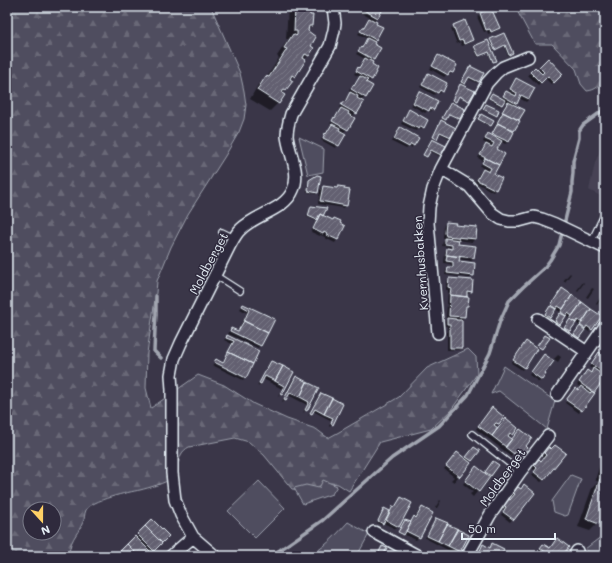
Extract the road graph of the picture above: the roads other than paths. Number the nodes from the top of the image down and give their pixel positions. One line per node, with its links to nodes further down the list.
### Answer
1 (333, 7): 6 (street, Moldberget)
2 (528, 57): 3 (street, Kvernhusbakken)
3 (441, 169): 7 (street); 13 (street, Kvernhusbakken)
4 (604, 214): 7 (lane)
5 (222, 232): 6 (lane)
6 (234, 238): 9 (street, Moldberget)
7 (591, 242): 8 (street)
8 (605, 248)
9 (215, 275): 10 (lane); 20 (street, Moldberget)
10 (240, 290)
11 (538, 319): 14 (street)
12 (605, 326): 14 (street)
13 (438, 333)
14 (587, 352): 15 (street)
15 (558, 396)
16 (472, 434): 18 (lane)
17 (548, 436): 18 (street, Moldberget)
18 (520, 472): 24 (street, Moldberget)
19 (374, 532): 23 (street)
20 (193, 537): 21 (street); 22 (street, Moldberget)
21 (171, 556)
22 (215, 556)
23 (418, 556)
24 (467, 556)

